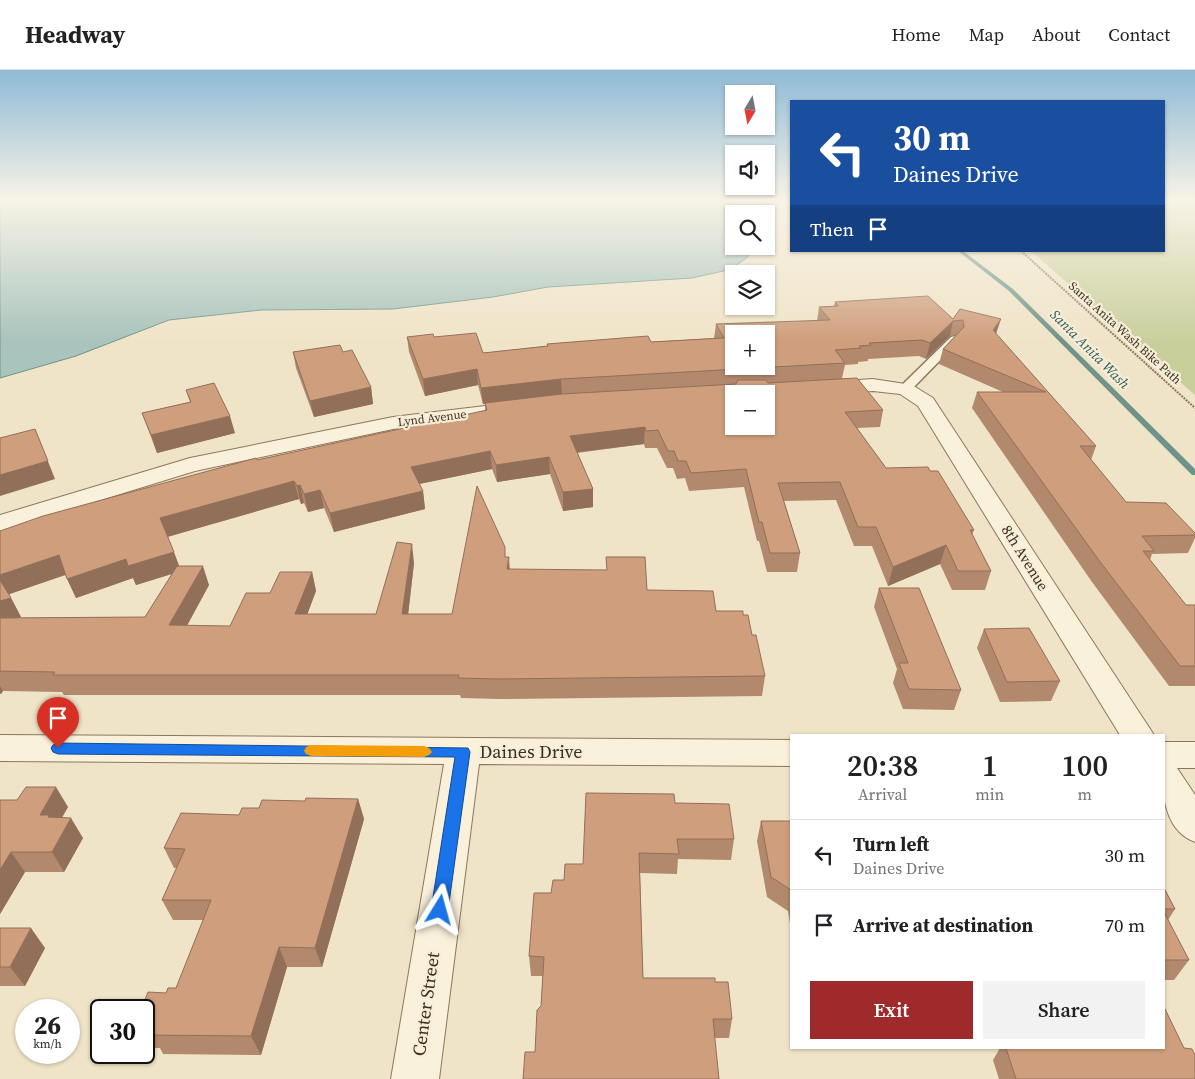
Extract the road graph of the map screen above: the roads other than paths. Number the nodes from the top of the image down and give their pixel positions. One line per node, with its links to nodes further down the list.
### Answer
1 (955, 339): 3 (lane)
2 (805, 389): 3 (street)
3 (905, 389): 6 (street, 8th Avenue)
4 (534, 406): 5 (street, Lynd Avenue)
5 (0, 523)
6 (1136, 734)
7 (0, 748): 8 (street, Daines Drive)
8 (463, 752): 9 (street, Daines Drive); 14 (street, Center Street)
9 (790, 753)
10 (1165, 755): 11 (street)
11 (1195, 755)
12 (1165, 779): 13 (street)
13 (1195, 826)
14 (415, 1079)

